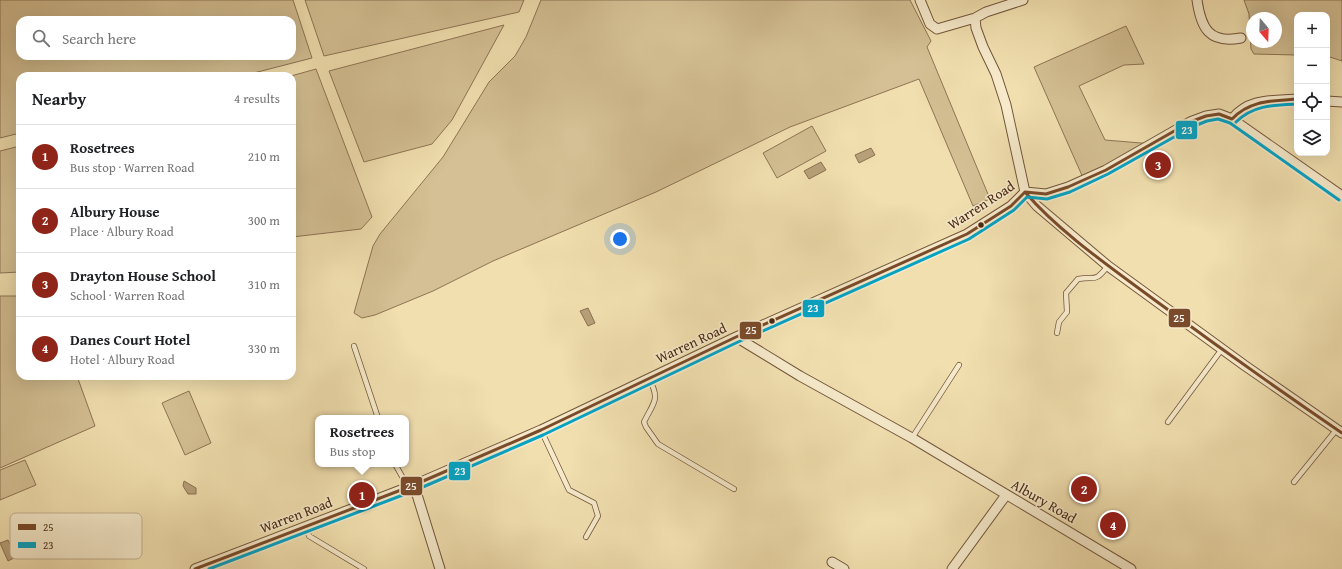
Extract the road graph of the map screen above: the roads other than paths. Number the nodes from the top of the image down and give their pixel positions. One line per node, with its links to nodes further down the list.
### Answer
1 (920, 0): 4 (street)
2 (1023, 0): 4 (street)
3 (1197, 0): 5 (street)
4 (975, 18): 10 (street)
5 (1241, 38)
6 (1294, 99): 9 (street)
7 (1330, 101): 8 (street)
8 (1342, 102)
9 (1232, 119): 10 (street, Warren Road); 11 (street)
10 (1025, 192): 12 (street); 14 (street, Warren Road)
11 (1342, 196)
12 (1108, 266): 13 (lane); 16 (street)
13 (1057, 333)
14 (736, 337): 18 (street, Warren Road); 23 (street, Albury Road)
15 (354, 346): 19 (lane)
16 (1222, 349): 20 (lane); 22 (street)
17 (958, 365): 23 (lane)
18 (649, 379): 21 (street, Warren Road); 27 (lane)
19 (377, 415)
20 (1168, 422)
21 (541, 430): 26 (street, Warren Road); 30 (lane)
22 (1339, 431): 25 (lane)
23 (912, 438): 28 (street, Albury Road)
24 (397, 467): 26 (lane)
25 (1294, 482)
26 (411, 486): 29 (street, Warren Road); 34 (street)
27 (734, 489)
28 (1006, 495): 36 (street); 37 (street, Albury Road)
29 (306, 526): 32 (street, Warren Road); 33 (lane)
30 (586, 537)
31 (832, 562): 35 (street)
32 (195, 569)
33 (364, 569)
34 (440, 569)
35 (844, 569)
36 (952, 569)
37 (1131, 569)

